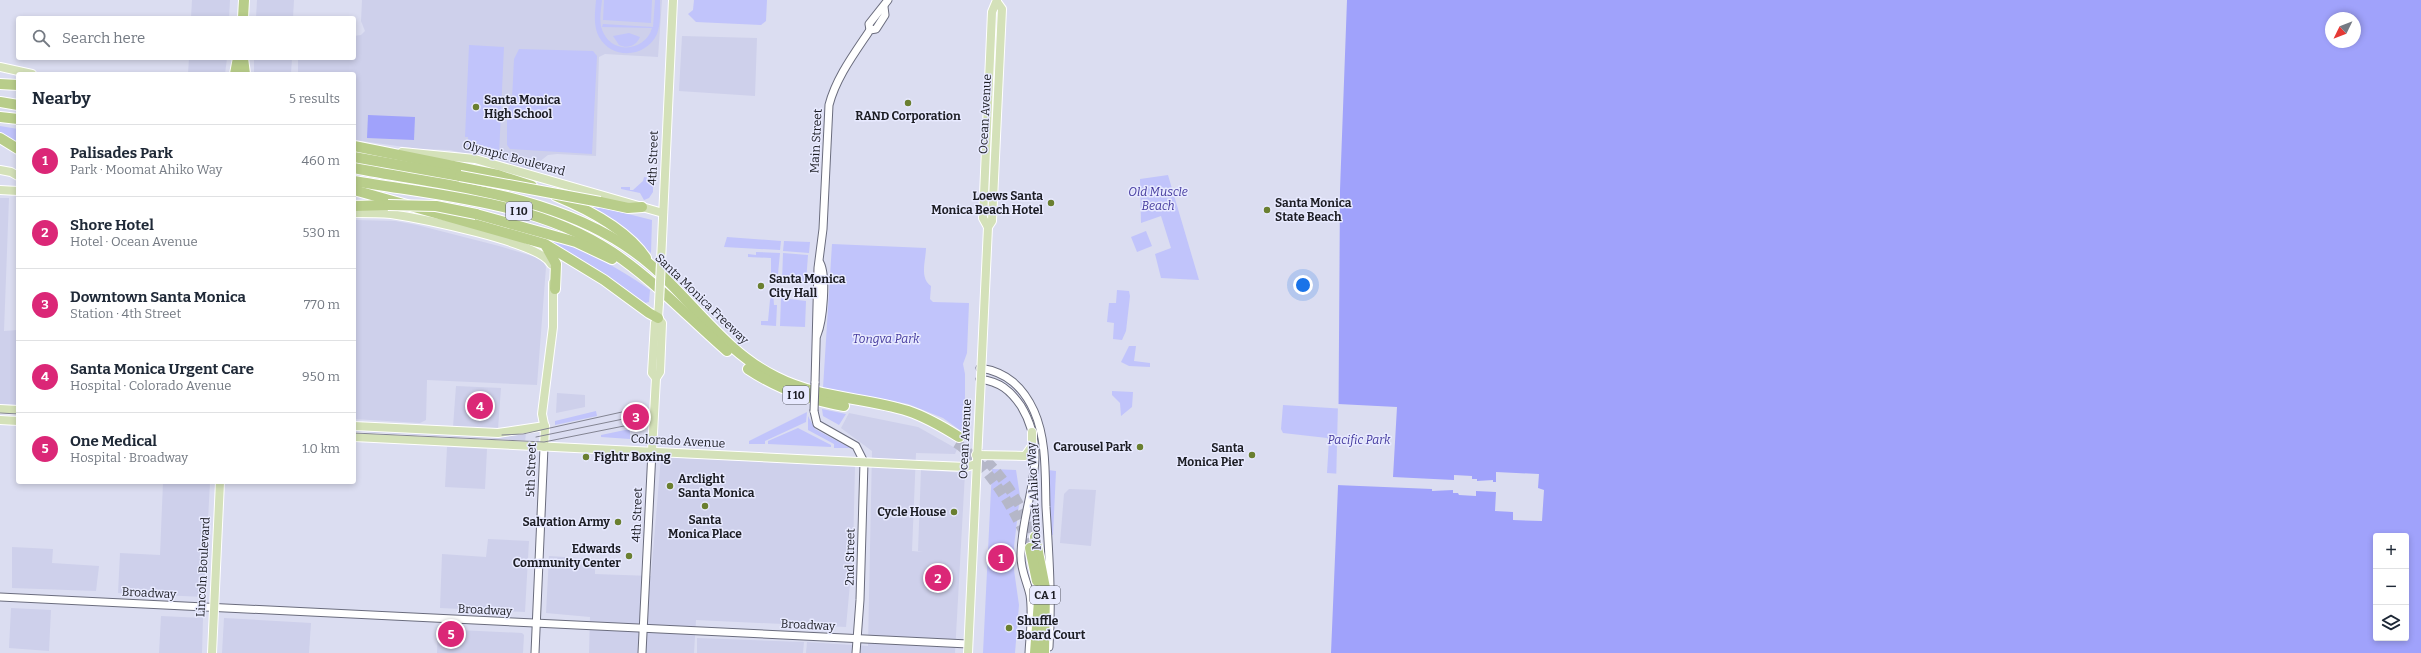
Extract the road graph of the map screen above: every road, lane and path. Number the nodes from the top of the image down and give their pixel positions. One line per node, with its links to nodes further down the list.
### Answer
1 (244, 0): 5 (highway)
2 (673, 0): 35 (main road, 4th Street)
3 (888, 0): 55 (street, Main Street, bridge)
4 (997, 1): 6 (main road, Ocean Avenue); 7 (main road, Ocean Avenue)
5 (243, 16)
6 (992, 23): 7 (main road); 36 (main road, Ocean Avenue)
7 (1001, 28): 36 (main road, Ocean Avenue)
8 (238, 60): 12 (highway)
9 (243, 60): 13 (highway)
10 (0, 67): 11 (main road)
11 (23, 72)
12 (235, 72)
13 (245, 72)
14 (0, 84): 15 (highway)
15 (16, 85)
16 (0, 102): 17 (highway)
17 (16, 105)
18 (0, 117): 19 (highway)
19 (16, 119)
20 (0, 138): 22 (highway)
21 (356, 146): 23 (highway, Olympic Boulevard)
22 (16, 148)
23 (375, 150): 33 (main road, Olympic Boulevard); 38 (highway)
24 (356, 158): 33 (highway, bridge)
25 (356, 168): 38 (highway, Santa Monica Freeway / I 10)
26 (0, 170): 27 (main road)
27 (16, 175)
28 (356, 181): 40 (highway, Santa Monica Freeway / I 10)
29 (0, 190): 30 (main road)
30 (16, 191)
31 (356, 191): 37 (highway)
32 (356, 206): 40 (highway, bridge)
33 (642, 207): 35 (main road, Olympic Boulevard)
34 (356, 213): 39 (main road)
35 (663, 213): 41 (main road, 4th Street, bridge)
36 (988, 227): 42 (main road, Ocean Avenue)
37 (545, 244): 39 (highway); 41 (highway)
38 (651, 266): 40 (highway, Santa Monica Freeway / I 10)
39 (555, 289): 49 (main road, 5th Street)
40 (663, 293)
41 (658, 318): 53 (main road, 4th Street)
42 (980, 368): 43 (main road, Ocean Avenue); 73 (street, Moomat Ahiko Way)
43 (980, 379): 50 (street, Moomat Ahiko Way); 54 (main road, Ocean Avenue)
44 (0, 409): 45 (main road)
45 (16, 410)
46 (0, 420): 47 (main road)
47 (16, 421)
48 (356, 426): 49 (main road)
49 (545, 426): 52 (main road, 5th Street)
50 (1032, 432): 54 (main road, Colorado Avenue); 70 (street, Moomat Ahiko Way)
51 (356, 437): 52 (main road, Colorado Avenue)
52 (544, 447): 53 (main road, Colorado Avenue); 61 (street, 5th Street)
53 (652, 451): 55 (main road, Colorado Avenue); 62 (street, 4th Street)
54 (976, 460): 55 (main road, Colorado Avenue); 64 (main road, Ocean Avenue)
55 (864, 462): 63 (street, 2nd Street)
56 (220, 484): 60 (main road, Lincoln Boulevard)
57 (1035, 538): 72 (highway, CA 1)
58 (1030, 548): 71 (highway, CA 1)
59 (0, 597): 60 (street, Broadway)
60 (214, 608): 61 (street, Broadway); 65 (main road, Lincoln Boulevard)
61 (536, 623): 62 (street, Broadway); 66 (street, 5th Street)
62 (644, 628): 63 (street, Broadway); 67 (street, 4th Street)
63 (856, 638): 64 (street, Broadway); 68 (street, 2nd Street)
64 (968, 644): 69 (main road, Ocean Avenue)
65 (212, 653)
66 (535, 653)
67 (642, 653)
68 (856, 653)
69 (968, 653)
70 (1029, 653)
71 (1035, 653)
72 (1044, 653)
73 (1048, 653)

